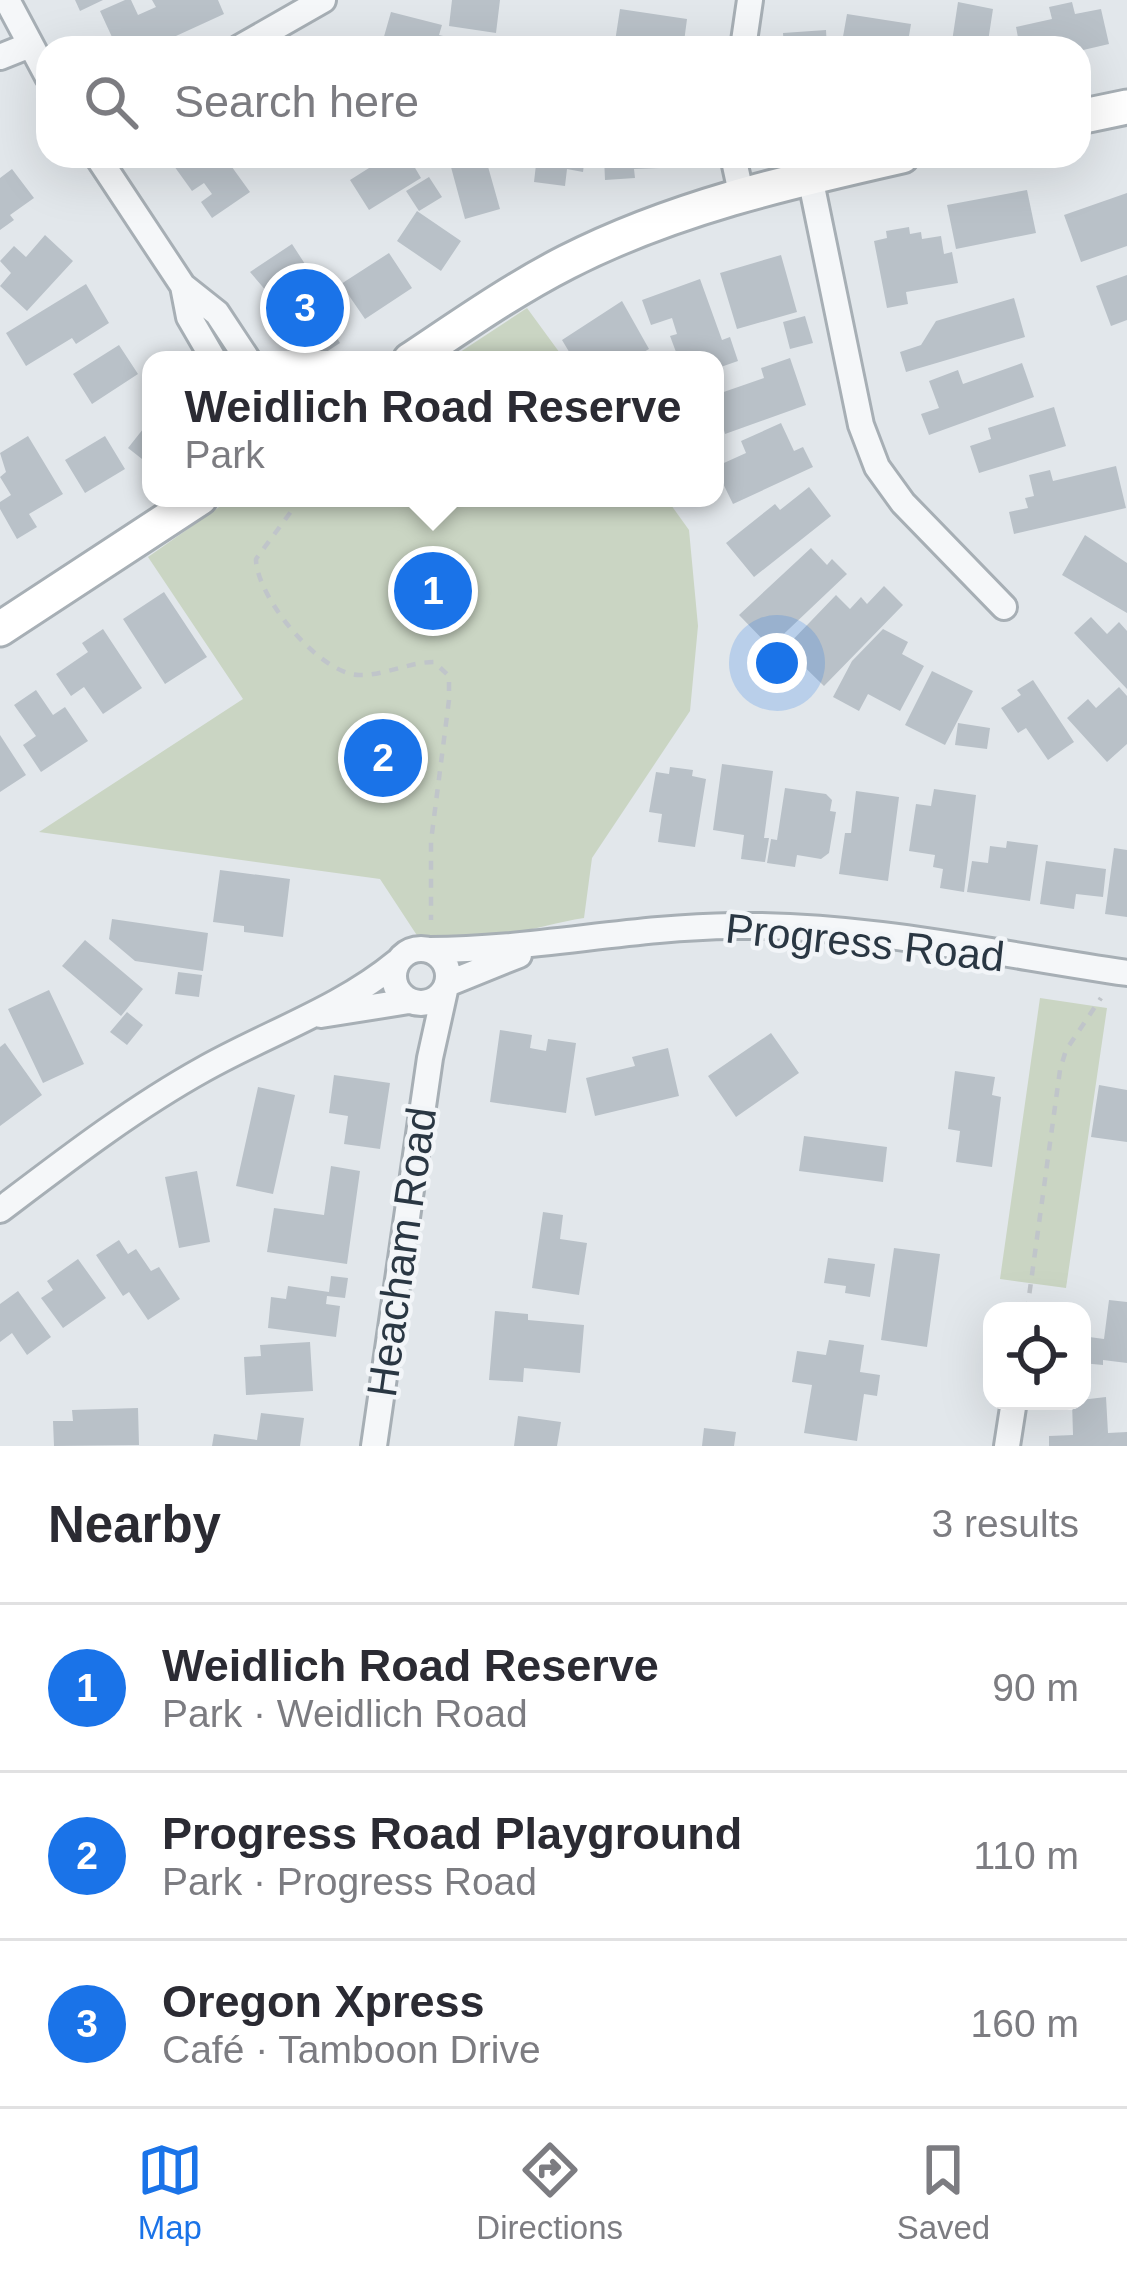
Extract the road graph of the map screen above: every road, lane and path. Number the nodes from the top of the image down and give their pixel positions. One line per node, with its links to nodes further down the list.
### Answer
1 (8, 0): 6 (street)
2 (323, 0): 4 (street)
3 (750, 0): 5 (street)
4 (260, 36)
5 (745, 36)
6 (30, 45): 7 (street); 8 (street)
7 (36, 56)
8 (0, 57)
9 (1127, 106): 10 (street)
10 (1091, 114)
11 (105, 168): 16 (street)
12 (736, 168): 15 (street)
13 (849, 168): 14 (street)
14 (810, 177): 15 (street); 22 (street)
15 (741, 194): 19 (street)
16 (183, 286): 17 (street); 18 (street)
17 (209, 351)
18 (242, 351)
19 (424, 351)
20 (186, 507): 23 (street)
21 (294, 507): 24 (path)
22 (1004, 608)
23 (0, 629)
24 (431, 920)
25 (531, 948): 26 (street, Progress Road); 28 (street, Progress Road); 29 (street, Progress Road)
26 (430, 950): 27 (street); 29 (street)
27 (397, 962): 31 (street); 32 (street)
28 (1127, 974)
29 (446, 985): 31 (street); 33 (street, Heacham Road)
30 (1101, 998): 35 (path)
31 (410, 1001): 32 (street); 33 (street, Heacham Road)
32 (313, 1016): 34 (street)
33 (430, 1058): 37 (street, Heacham Road)
34 (0, 1210)
35 (1028, 1302)
36 (1013, 1410): 38 (street)
37 (374, 1446)
38 (1007, 1446)

